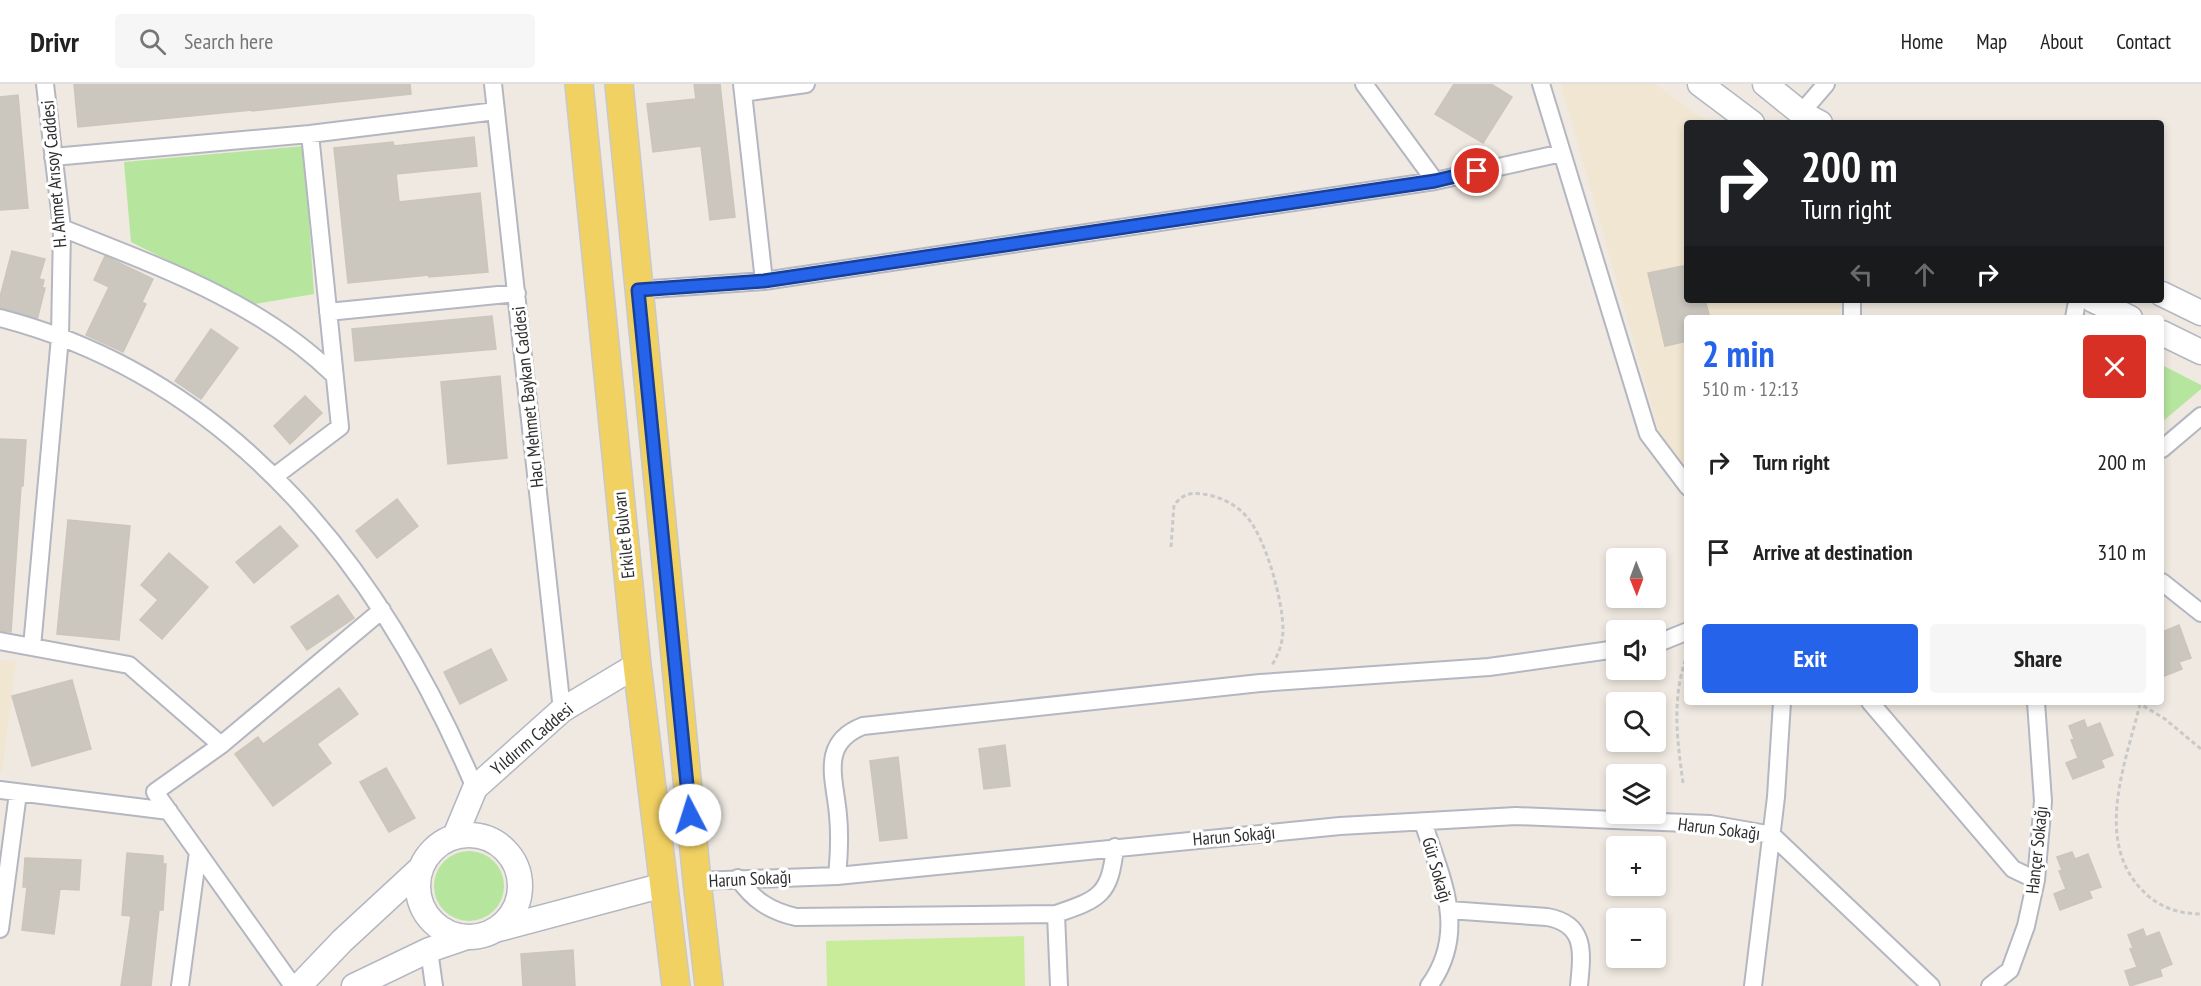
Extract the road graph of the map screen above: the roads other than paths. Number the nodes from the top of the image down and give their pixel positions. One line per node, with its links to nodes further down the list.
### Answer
1 (45, 84): 17 (street, H. Ahmet Arısoy Caddesi)
2 (493, 84): 12 (street, Hacı Mehmet Baykan Caddesi)
3 (579, 84): 46 (main road, Erkilet Bulvarı)
4 (618, 84): 21 (main road)
5 (806, 84): 11 (street)
6 (1364, 84): 18 (street)
7 (1541, 84): 16 (street)
8 (1700, 84): 14 (street)
9 (1765, 84): 13 (street)
10 (1826, 84): 13 (street)
11 (743, 88): 20 (street)
12 (496, 111): 15 (street); 22 (street, Hacı Mehmet Baykan Caddesi)
13 (1810, 118)
14 (1748, 120)
15 (310, 134): 17 (street); 25 (street)
16 (1562, 153): 18 (street); 36 (street)
17 (54, 157): 19 (street, H. Ahmet Arısoy Caddesi)
18 (1435, 181): 20 (street)
19 (62, 228): 30 (street, H. Ahmet Arısoy Caddesi); 32 (street)
20 (764, 281): 21 (street)
21 (638, 290): 45 (main road)
22 (517, 293): 25 (street); 50 (street, Hacı Mehmet Baykan Caddesi)
23 (2164, 295): 26 (street)
24 (2081, 308): 27 (street)
25 (328, 312): 32 (street)
26 (2201, 313)
27 (2115, 315)
28 (0, 318): 30 (street)
29 (2164, 334): 31 (street)
30 (60, 337): 35 (street); 43 (street, H. Ahmet Arısoy Caddesi)
31 (2201, 352)
32 (334, 375): 35 (street)
33 (2201, 416): 34 (street)
34 (2164, 447)
35 (275, 476): 38 (street)
36 (1684, 482)
37 (2164, 584): 39 (street)
38 (382, 610): 51 (street); 52 (street)
39 (2201, 613)
40 (1684, 633): 41 (street)
41 (1666, 640)
42 (0, 641): 43 (street)
43 (32, 647): 51 (street)
44 (1606, 651): 62 (street)
45 (676, 660): 46 (main road); 65 (main road)
46 (637, 666): 50 (street, Yıldırım Caddesi); 66 (main road, Erkilet Bulvarı)
47 (1782, 705): 58 (street)
48 (1873, 705): 64 (street)
49 (2036, 705): 64 (street, Hançer Sokağı)
50 (562, 710): 52 (street, Yıldırım Caddesi)
51 (221, 745): 55 (street)
52 (475, 788): 57 (street, Yıldırım Caddesi)
53 (0, 790): 54 (street)
54 (18, 793): 55 (street); 69 (street)
55 (169, 811): 60 (street)
56 (1423, 822): 58 (street, Harun Sokağı); 59 (street, Harun Sokağı); 67 (street, Gür Sokağı)
57 (455, 836): 61 (street); 70 (street)
58 (1772, 836): 83 (street); 84 (street)
59 (1115, 847): 62 (street, Harun Sokağı); 68 (street)
60 (198, 852): 73 (street); 74 (street)
61 (421, 868): 71 (street); 75 (street)
62 (837, 876): 63 (street, Harun Sokağı)
63 (738, 878): 65 (street, Harun Sokağı); 68 (street)
64 (2036, 880): 85 (street, Hançer Sokağı)
65 (697, 881): 66 (main road); 79 (main road)
66 (664, 885): 70 (street); 78 (main road, Erkilet Bulvarı)
67 (1449, 910): 81 (street, Gür Sokağı); 82 (street)
68 (1056, 914): 80 (street)
69 (0, 929)
70 (493, 931): 71 (street)
71 (466, 937): 72 (street)
72 (429, 950): 76 (street); 77 (street)
73 (180, 986)
74 (293, 986)
75 (299, 986)
76 (354, 986)
77 (434, 986)
78 (676, 986)
79 (709, 986)
80 (1059, 986)
81 (1429, 986)
82 (1579, 986)
83 (1753, 986)
84 (1931, 986)
85 (1990, 986)

